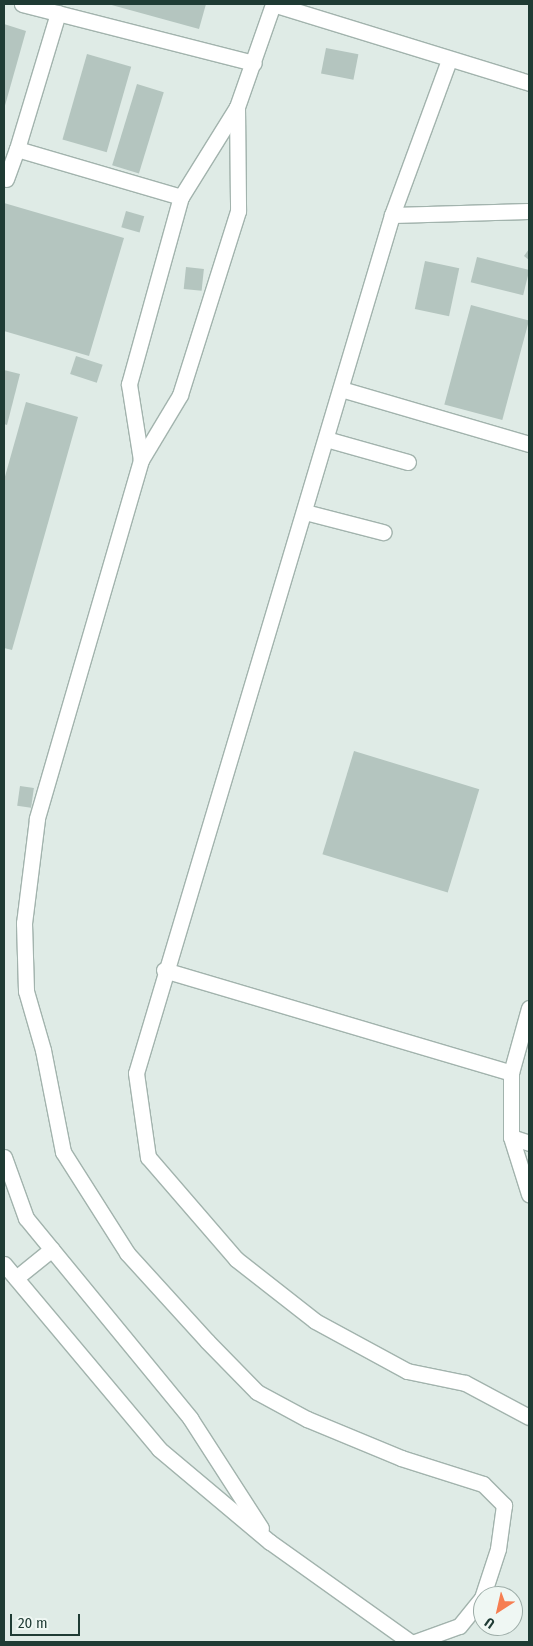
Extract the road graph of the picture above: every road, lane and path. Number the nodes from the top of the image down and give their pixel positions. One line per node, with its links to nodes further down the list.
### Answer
1 (22, 4): 3 (lane)
2 (273, 4): 4 (lane); 5 (lane)
3 (58, 13): 5 (lane); 8 (lane)
4 (449, 60): 6 (lane); 12 (lane)
5 (254, 63): 7 (lane)
6 (529, 83)
7 (236, 107): 10 (lane); 16 (lane)
8 (17, 149): 9 (lane); 10 (lane)
9 (6, 179)
10 (181, 197): 16 (lane)
11 (529, 211): 12 (lane)
12 (392, 215): 13 (lane)
13 (341, 389): 14 (lane); 15 (lane)
14 (326, 439): 17 (lane); 18 (lane)
15 (529, 444)
16 (141, 460): 33 (lane)
17 (408, 462)
18 (305, 512): 19 (lane); 20 (lane)
19 (383, 532)
20 (164, 970): 22 (lane); 30 (lane)
21 (529, 1008): 22 (lane)
22 (511, 1073): 23 (lane)
23 (511, 1137): 24 (lane); 26 (lane)
24 (529, 1143)
25 (4, 1157): 27 (lane)
26 (529, 1194)
27 (52, 1249): 29 (lane); 31 (lane)
28 (4, 1264): 29 (lane)
29 (16, 1278): 31 (lane)
30 (529, 1417)
31 (270, 1542): 32 (lane)
32 (410, 1642)
33 (414, 1642)

